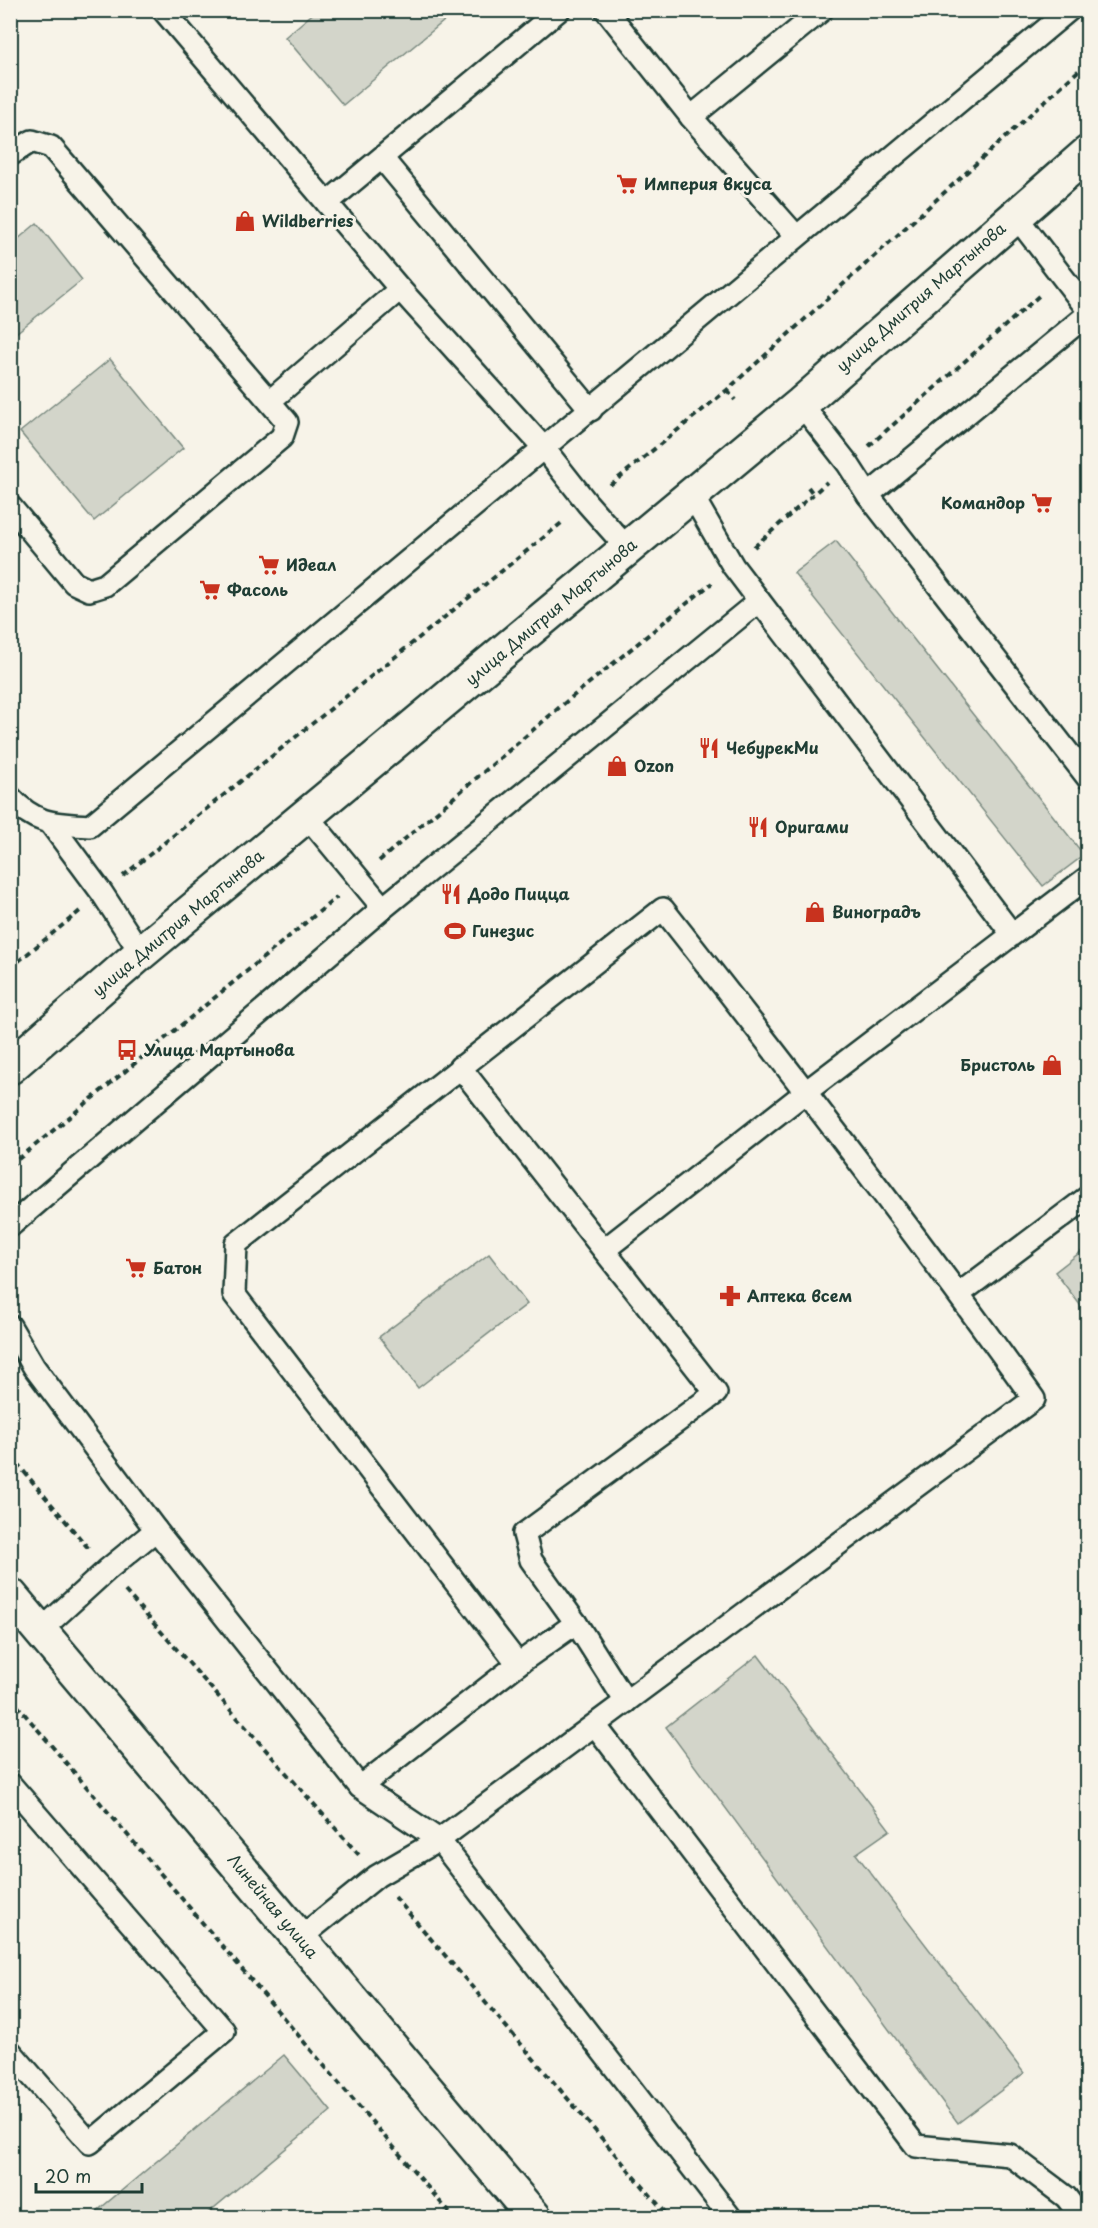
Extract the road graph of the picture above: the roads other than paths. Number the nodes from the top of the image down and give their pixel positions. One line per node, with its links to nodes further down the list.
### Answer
1 (163, 10): 10 (lane)
2 (558, 10): 9 (lane)
3 (606, 10): 6 (lane)
4 (822, 10): 6 (lane)
5 (1069, 10): 12 (lane)
6 (691, 117): 12 (lane)
7 (1088, 153): 11 (street, улица Дмитрия Мартынова)
8 (10, 155): 15 (lane)
9 (382, 158): 10 (lane); 17 (lane)
10 (327, 203): 13 (lane)
11 (1015, 215): 14 (lane); 16 (street, улица Дмитрия Мартынова)
12 (796, 236): 17 (lane)
13 (400, 288): 15 (lane); 18 (lane)
14 (1088, 312): 20 (lane)
15 (270, 401): 21 (lane)
16 (801, 404): 19 (street, улица Дмитрия Мартынова); 20 (lane)
17 (591, 411): 18 (lane)
18 (543, 447): 22 (lane); 27 (lane)
19 (692, 495): 22 (street, улица Дмитрия Мартынова); 23 (lane)
20 (868, 495): 24 (lane)
21 (10, 506)
22 (627, 548): 26 (street, улица Дмитрия Мартынова)
23 (759, 601): 29 (lane); 30 (lane)
24 (1088, 778)
25 (10, 797): 27 (lane)
26 (306, 816): 29 (lane); 31 (street, улица Дмитрия Мартынова)
27 (51, 824): 31 (lane)
28 (1088, 877): 30 (lane)
29 (383, 908): 36 (lane)
30 (1012, 934): 34 (lane)
31 (141, 953): 32 (street, улица Дмитрия Мартынова)
32 (10, 1066)
33 (460, 1067): 34 (lane); 37 (lane); 44 (lane)
34 (807, 1091): 37 (lane); 38 (lane)
35 (1088, 1197): 38 (lane)
36 (10, 1226)
37 (604, 1250): 42 (lane)
38 (959, 1294): 45 (lane)
39 (10, 1326): 40 (lane)
40 (156, 1530): 43 (lane); 48 (lane)
41 (10, 1595): 43 (street, Линейная улица)
42 (576, 1623): 44 (lane); 45 (lane)
43 (40, 1631): 50 (street, Линейная улица)
44 (518, 1664): 48 (lane)
45 (626, 1702): 46 (lane)
46 (595, 1725): 49 (lane); 54 (lane)
47 (10, 1784): 51 (lane)
48 (360, 1787): 49 (lane)
49 (439, 1840): 50 (lane); 53 (lane)
50 (300, 1938): 52 (street, Линейная улица)
51 (10, 2051)
52 (535, 2217)
53 (731, 2217)
54 (1082, 2217)

